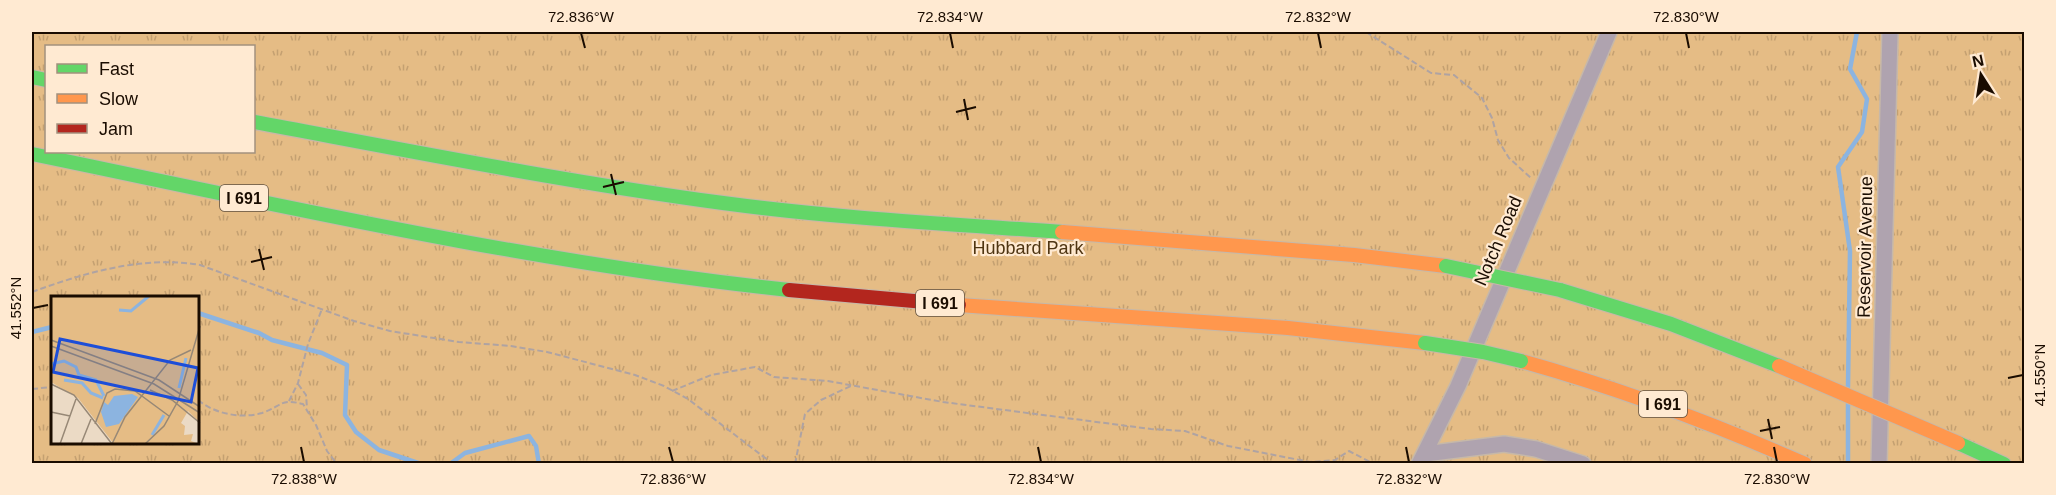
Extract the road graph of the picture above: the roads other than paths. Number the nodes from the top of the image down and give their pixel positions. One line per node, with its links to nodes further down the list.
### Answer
1 (1609, 32): 5 (street, Notch Road)
2 (1890, 32): 8 (street, Reservoir Avenue)
3 (255, 122): 9 (highway, bridge)
4 (32, 154): 6 (highway, I 691, bridge)
5 (1422, 459): 7 (street)
6 (1802, 462)
7 (1583, 464)
8 (1879, 464)
9 (2004, 464)

